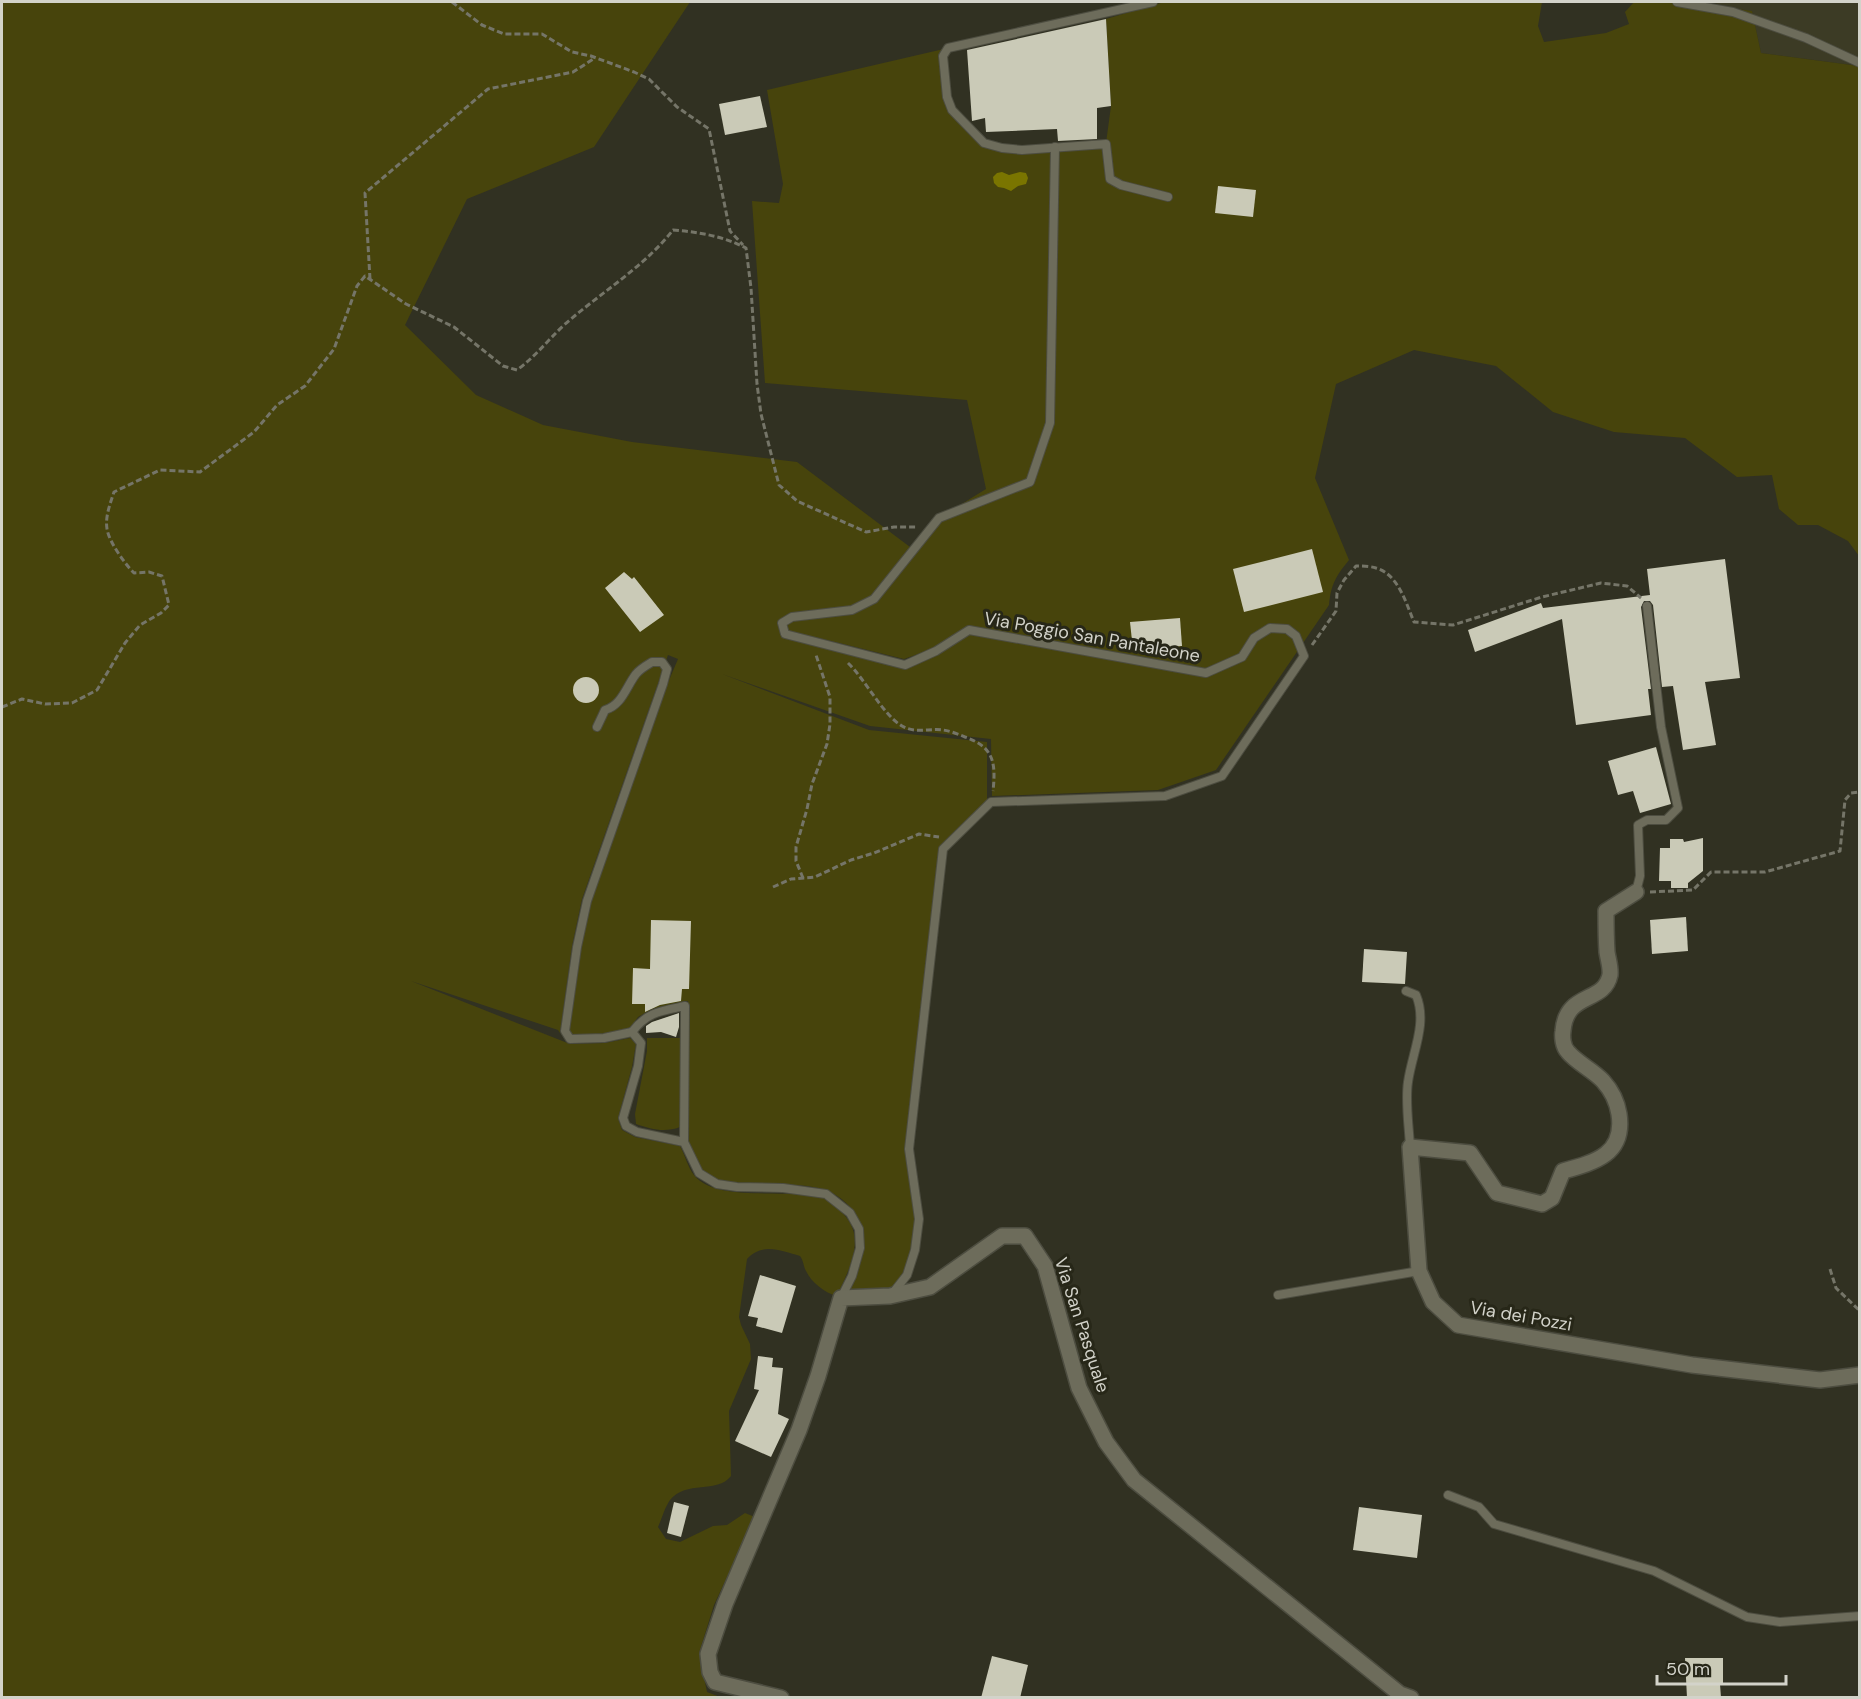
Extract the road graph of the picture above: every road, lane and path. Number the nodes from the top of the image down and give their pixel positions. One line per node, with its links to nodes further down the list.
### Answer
1 (452, 2): 4 (path)
2 (1153, 2): 6 (lane)
3 (1677, 2): 5 (lane)
4 (595, 57): 8 (path); 9 (path)
5 (1860, 63)
6 (1055, 147): 7 (lane); 10 (lane, Via Poggio San Pantaleone)
7 (1168, 196)
8 (746, 248): 9 (path); 10 (path)
9 (370, 279): 15 (path)
10 (926, 534): 12 (lane, Via Poggio San Pantaleone)
11 (1647, 606): 14 (path); 22 (lane)
12 (813, 643): 13 (lane, Via Poggio San Pantaleone); 20 (path)
13 (829, 647): 14 (lane, Via Poggio San Pantaleone); 18 (path)
14 (1304, 656): 18 (lane)
15 (2, 707)
16 (597, 727): 24 (lane)
17 (1860, 792): 22 (path)
18 (991, 802): 19 (lane)
19 (952, 840): 20 (path); 30 (lane)
20 (803, 878): 21 (path)
21 (773, 887)
22 (1636, 892): 26 (street)
23 (1406, 992): 26 (lane, Via dei Pozzi)
24 (632, 1032): 25 (lane); 25 (lane)
25 (684, 1142): 31 (lane)
26 (1410, 1147): 28 (street, Via dei Pozzi)
27 (1830, 1269): 32 (path)
28 (1419, 1271): 29 (lane); 33 (street, Via dei Pozzi)
29 (1278, 1294)
30 (890, 1296): 31 (street, Via San Pasquale); 37 (street, Via San Pasquale)
31 (841, 1298): 36 (street)
32 (1860, 1311)
33 (1860, 1375)
34 (1448, 1495): 35 (lane)
35 (1860, 1616)
36 (781, 1698)
37 (1412, 1698)

